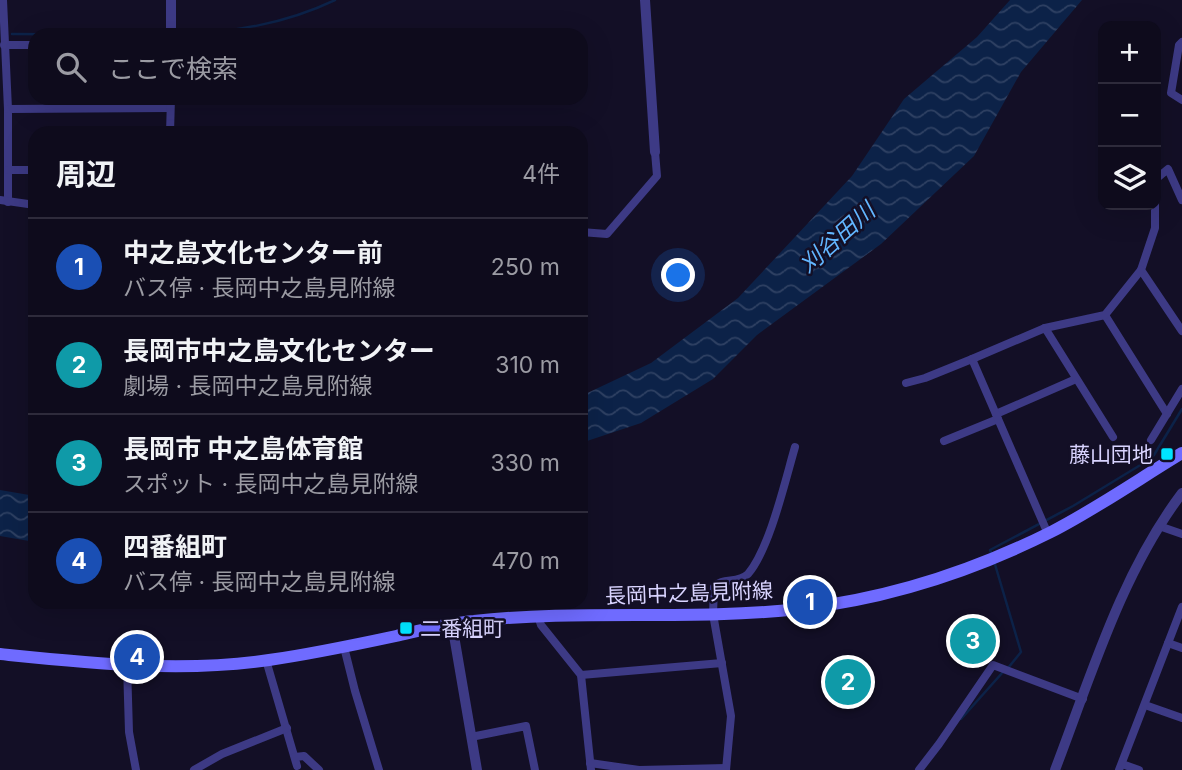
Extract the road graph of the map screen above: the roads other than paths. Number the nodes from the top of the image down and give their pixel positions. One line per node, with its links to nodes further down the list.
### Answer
1 (2, 0): 4 (street)
2 (171, 0): 5 (street)
3 (645, 0): 14 (street)
4 (1, 26): 7 (street)
5 (171, 28)
6 (1182, 42): 9 (street)
7 (4, 45): 8 (street); 12 (street)
8 (28, 45)
9 (1182, 100)
10 (170, 105): 11 (street)
11 (170, 108): 12 (street); 13 (street)
12 (8, 109): 15 (street)
13 (170, 126)
14 (655, 152): 22 (street)
15 (8, 170): 16 (street); 19 (street)
16 (28, 170)
17 (1161, 174): 18 (street)
18 (1182, 200)
19 (4, 201): 20 (street)
20 (28, 204)
21 (1155, 210): 23 (street)
22 (588, 233)
23 (1142, 270): 24 (street); 26 (street)
24 (1105, 315): 25 (street); 31 (street)
25 (1045, 328): 27 (street); 28 (street)
26 (1182, 331)
27 (972, 359): 29 (street); 32 (street)
28 (1076, 379): 32 (street); 33 (street)
29 (906, 383)
30 (1182, 389): 31 (street)
31 (1167, 414): 34 (street)
32 (997, 416): 35 (street); 40 (street)
33 (1113, 437)
34 (1151, 440)
35 (944, 442)
36 (795, 447): 43 (street)
37 (1182, 453): 40 (main road, 長岡中之島見附線)
38 (1182, 493): 39 (street)
39 (1159, 526): 41 (street); 54 (street)
40 (1048, 534): 43 (main road, 長岡中之島見附線)
41 (1182, 534)
42 (1182, 607): 46 (street)
43 (713, 614): 44 (main road, 長岡中之島見附線); 51 (street)
44 (538, 616): 45 (main road, 長岡中之島見附線); 53 (street)
45 (452, 624): 47 (main road, 長岡中之島見附線); 58 (street)
46 (1168, 643): 48 (street); 55 (street)
47 (344, 647): 50 (main road, 長岡中之島見附線); 65 (street)
48 (1182, 648)
49 (0, 654): 52 (main road, 長岡中之島見附線)
50 (266, 660): 52 (main road, 長岡中之島見附線); 57 (street)
51 (722, 663): 53 (street); 61 (street)
52 (127, 665): 62 (street)
53 (580, 675): 59 (street)
54 (1083, 699): 68 (street); 69 (street)
55 (1145, 705): 56 (street); 60 (street)
56 (1182, 718)
57 (286, 728): 63 (street); 64 (street)
58 (471, 737): 66 (street); 67 (street)
59 (591, 767): 61 (street)
60 (1121, 767): 70 (street)
61 (726, 769)
62 (136, 770)
63 (194, 770)
64 (319, 770)
65 (379, 770)
66 (477, 770)
67 (535, 770)
68 (919, 770)
69 (1055, 770)
70 (1139, 770)

